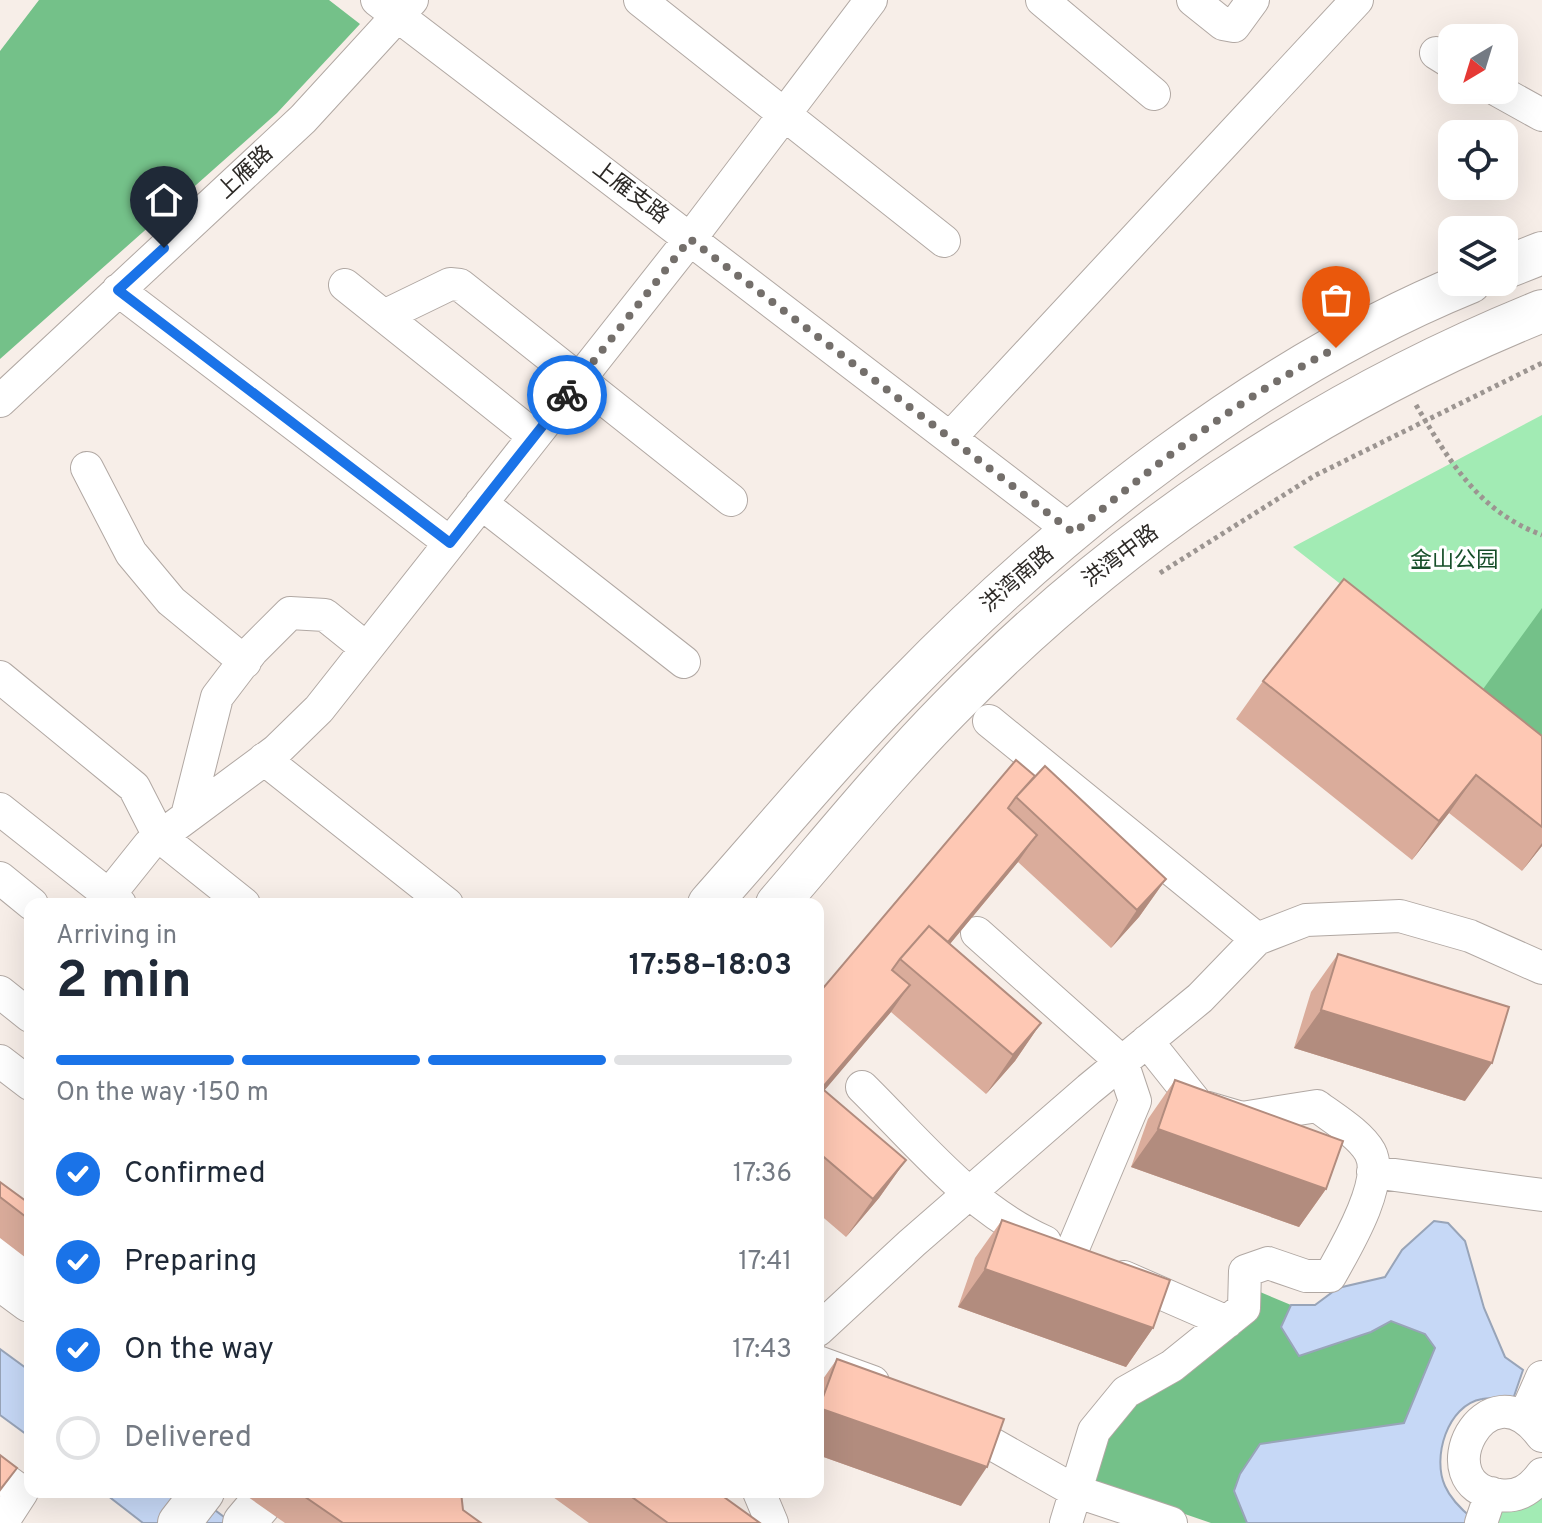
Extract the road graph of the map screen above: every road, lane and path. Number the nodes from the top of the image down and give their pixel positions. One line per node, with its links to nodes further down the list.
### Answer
1 (640, 0): 10 (street)
2 (871, 0): 10 (street)
3 (1042, 0): 8 (street)
4 (1193, 0): 5 (street)
5 (1253, 0)
6 (1357, 0): 26 (street)
7 (396, 6): 12 (street, 上雁支路); 17 (street, 上雁路)
8 (1154, 94)
9 (1518, 102): 11 (street)
10 (784, 114): 12 (street); 13 (street)
11 (1542, 115)
12 (690, 239): 22 (street); 26 (street, 上雁支路)
13 (944, 241)
14 (1542, 253): 15 (main road)
15 (1518, 262)
16 (345, 285): 20 (street)
17 (118, 290): 23 (street, 上雁路); 32 (street)
18 (1439, 296): 30 (main road, 洪湾南路)
19 (1542, 311): 50 (main road, 洪湾中路)
20 (384, 316): 22 (street); 25 (street)
21 (1542, 363): 24 (path)
22 (579, 379): 25 (street); 28 (street)
23 (0, 401)
24 (1426, 422): 31 (path); 33 (path)
25 (534, 436): 29 (street)
26 (950, 438): 30 (street, 上雁支路)
27 (87, 468): 35 (street)
28 (731, 500)
29 (481, 503): 32 (street); 36 (street)
30 (1074, 533): 49 (main road, 洪湾南路)
31 (1542, 535)
32 (450, 543): 34 (street)
33 (1150, 580)
34 (366, 648): 35 (street); 39 (street)
35 (245, 662): 41 (street)
36 (684, 662)
37 (0, 677): 42 (street)
38 (989, 721): 52 (street)
39 (264, 759): 41 (street); 48 (street)
40 (0, 809): 45 (street)
41 (188, 812): 42 (street)
42 (159, 836): 46 (street); 47 (street)
43 (0, 878): 44 (street)
44 (25, 898)
45 (113, 898)
46 (115, 898)
47 (236, 898)
48 (439, 898)
49 (714, 898)
50 (782, 898)
51 (977, 933): 58 (street)
52 (1257, 939): 53 (street); 56 (street)
53 (1542, 968)
54 (0, 992): 55 (street)
55 (24, 1011)
56 (1147, 1041): 58 (street); 61 (street)
57 (0, 1061): 59 (street)
58 (1122, 1062): 62 (street); 65 (street)
59 (24, 1079)
60 (862, 1087): 62 (street)
61 (1373, 1172): 63 (street); 70 (street)
62 (969, 1193): 65 (street); 69 (street)
63 (1542, 1195)
64 (0, 1238): 66 (main road)
65 (1071, 1253): 70 (street)
66 (24, 1255)
67 (0, 1279): 68 (main road)
68 (24, 1297)
69 (824, 1322)
70 (1227, 1322): 76 (street)
71 (824, 1364): 76 (street)
72 (1542, 1377): 73 (street)
73 (1533, 1427): 79 (street)
74 (1542, 1474): 79 (street)
75 (0, 1476): 80 (street)
76 (1075, 1491): 83 (street); 84 (street)
77 (198, 1498): 81 (main road)
78 (762, 1498): 82 (street)
79 (1486, 1508)
80 (2, 1523)
81 (179, 1523)
82 (772, 1523)
83 (1066, 1523)
84 (1171, 1523)

